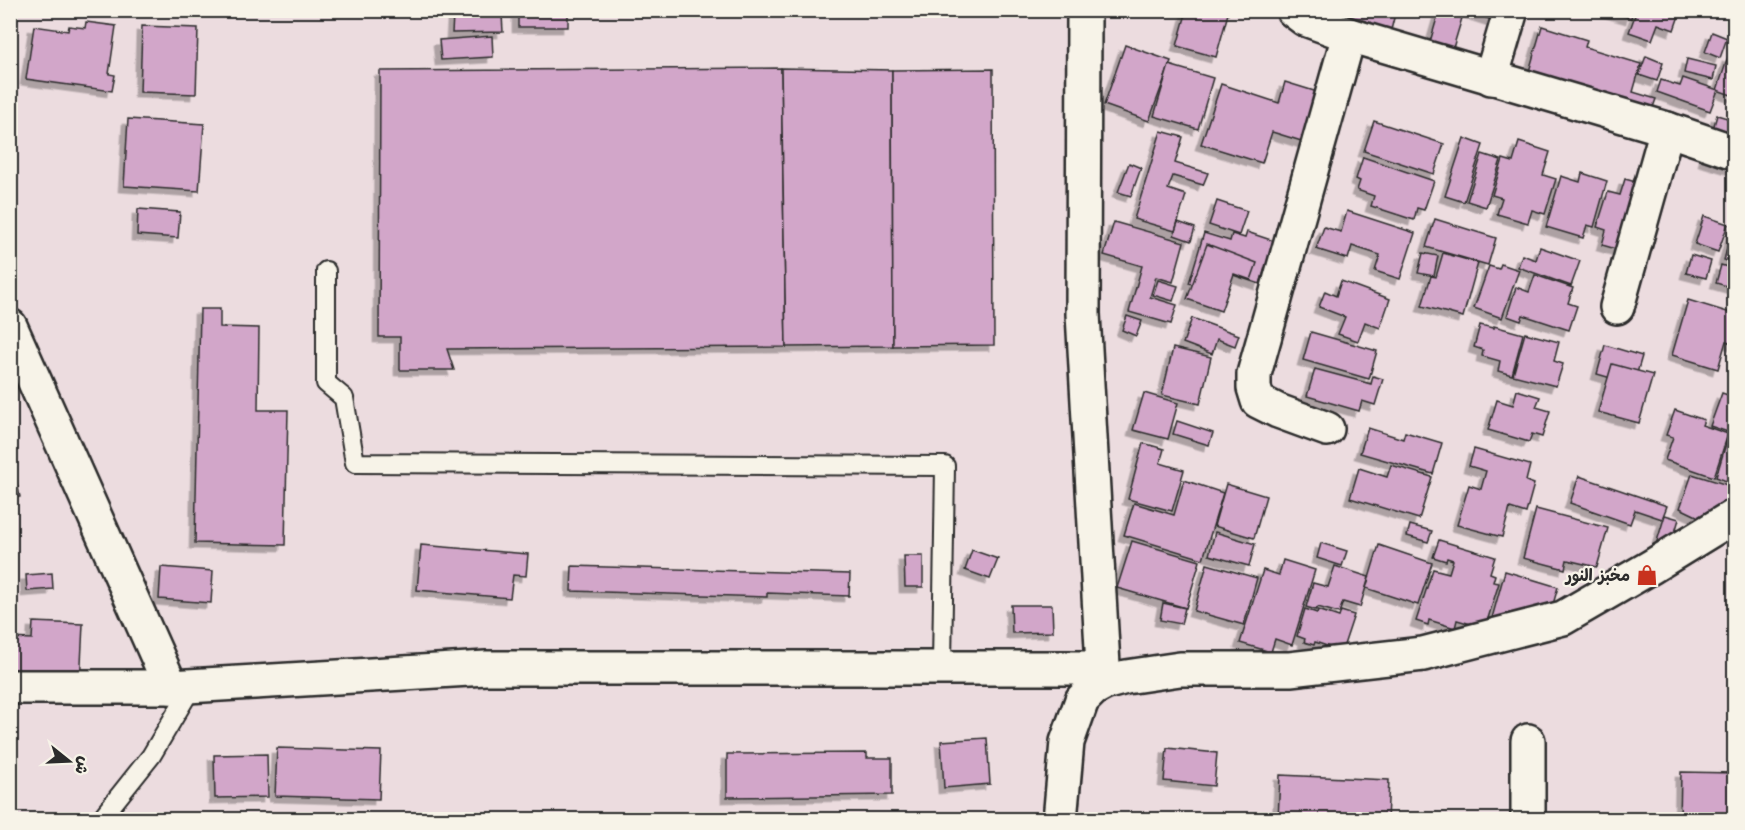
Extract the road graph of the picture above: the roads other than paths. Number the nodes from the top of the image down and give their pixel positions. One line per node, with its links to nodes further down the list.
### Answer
1 (1084, 10): 14 (street)
2 (1293, 10): 4 (street)
3 (1511, 10): 5 (street)
4 (1349, 35): 5 (street); 11 (street)
5 (1491, 78): 6 (street)
6 (1667, 129): 7 (street); 9 (street)
7 (1734, 152)
8 (326, 271): 13 (lane)
9 (1617, 307)
10 (10, 326): 15 (street)
11 (1328, 429)
12 (1734, 516): 14 (street)
13 (942, 666): 14 (street); 15 (street)
14 (1103, 675): 19 (street)
15 (182, 686): 16 (street); 18 (lane)
16 (10, 687)
17 (1528, 741): 20 (street)
18 (100, 819)
19 (1060, 819)
20 (1528, 819)

